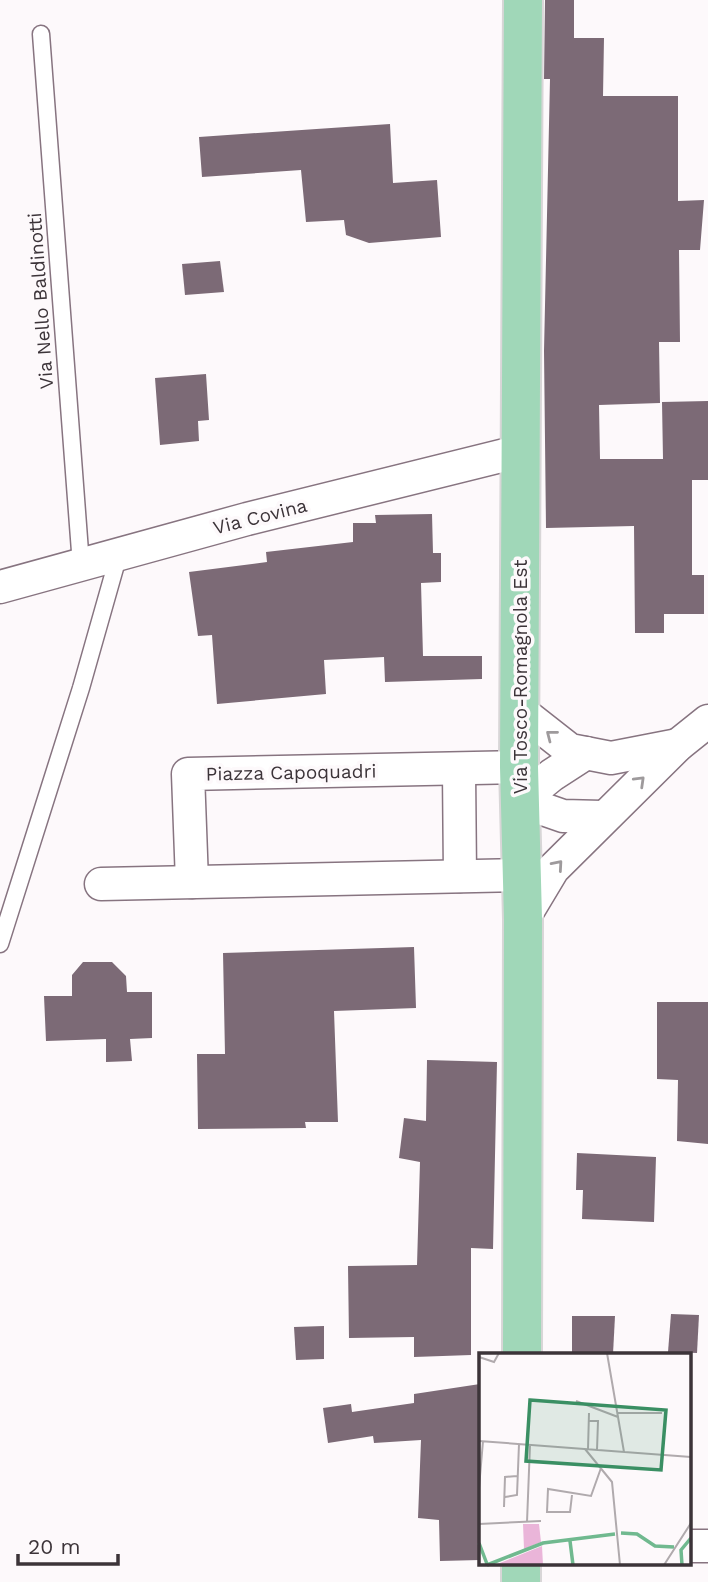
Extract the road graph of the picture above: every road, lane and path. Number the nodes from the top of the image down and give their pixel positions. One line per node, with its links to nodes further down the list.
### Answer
1 (523, 0): 3 (main road, Via Tosco-Romagnola Est)
2 (41, 34): 5 (lane, Via Nello Baldinotti)
3 (521, 451): 4 (street, Via Covina); 7 (main road, Via Tosco-Romagnola Est)
4 (119, 554): 5 (street, Via Covina); 19 (lane)
5 (81, 565): 6 (street, Via Covina)
6 (0, 587)
7 (519, 710): 10 (street, one-way to 7); 12 (main road, Via Tosco-Romagnola Est)
8 (708, 721): 9 (street)
9 (678, 745): 10 (street); 13 (street, one-way to 9)
10 (586, 753): 12 (street)
11 (459, 771): 12 (street, Piazza Capoquadri); 15 (street); 16 (street, Piazza Capoquadri)
12 (519, 784): 13 (street); 14 (main road, Via Tosco-Romagnola Est)
13 (602, 817): 18 (street, one-way to 13)
14 (521, 875): 15 (street); 18 (main road, Via Tosco-Romagnola Est)
15 (460, 876): 16 (street)
16 (192, 882): 17 (street)
17 (102, 884)
18 (523, 919): 20 (main road, Via Tosco-Romagnola Est)
19 (0, 944)
20 (522, 1353)
21 (690, 1546): 22 (street)
22 (708, 1546)
23 (521, 1564): 24 (main road)
24 (521, 1582)

